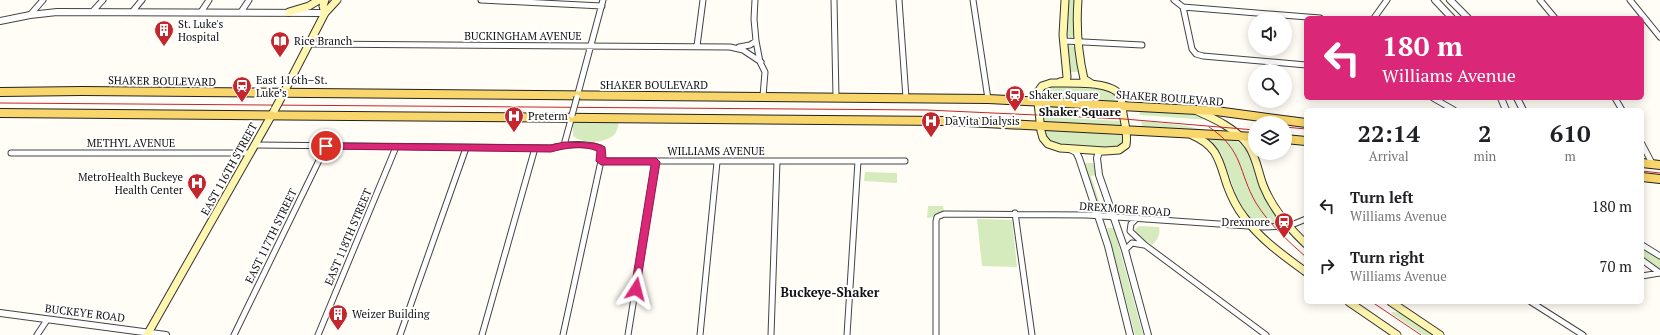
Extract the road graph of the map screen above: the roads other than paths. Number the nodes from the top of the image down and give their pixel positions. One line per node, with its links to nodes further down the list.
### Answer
1 (43, 0): 32 (street)
2 (103, 0): 26 (street)
3 (142, 0): 27 (street)
4 (209, 0): 28 (street)
5 (248, 0): 29 (street)
6 (319, 0): 30 (main road)
7 (324, 0): 31 (main road)
8 (337, 0): 31 (main road, EAST 116TH STREET)
9 (481, 0): 24 (street)
10 (603, 0): 24 (street)
11 (703, 0): 48 (street)
12 (755, 0): 42 (street)
13 (834, 0): 58 (street)
14 (899, 0): 59 (street)
15 (973, 0): 60 (street)
16 (1065, 0): 43 (main road)
17 (1078, 0): 44 (main road)
18 (1174, 0): 25 (street)
19 (1387, 0): 33 (street)
20 (1434, 0): 34 (street)
21 (1450, 0): 35 (street)
22 (1540, 0): 36 (street)
23 (1630, 0): 37 (street)
24 (602, 6): 47 (street)
25 (1183, 6): 38 (street); 51 (street)
26 (92, 12): 27 (street); 32 (street)
27 (132, 12): 28 (street)
28 (201, 12): 29 (street)
29 (241, 12): 30 (street)
30 (289, 12): 31 (street)
31 (326, 13): 45 (main road, EAST 116TH STREET)
32 (30, 15): 40 (street)
33 (1375, 16)
34 (1450, 16)
35 (1466, 16)
36 (1553, 16)
37 (1643, 16)
38 (1304, 17)
39 (1644, 17): 41 (street)
40 (0, 21)
41 (1660, 37)
42 (756, 41): 49 (street, BUCKINGHAM AVENUE); 50 (street)
43 (1064, 41): 44 (street); 52 (main road)
44 (1078, 42): 46 (street); 53 (main road)
45 (310, 44): 47 (street, BUCKINGHAM AVENUE); 55 (main road, EAST 116TH STREET)
46 (1142, 45)
47 (591, 46): 48 (street, BUCKINGHAM AVENUE); 56 (street)
48 (697, 46): 49 (street, BUCKINGHAM AVENUE)
49 (736, 47): 50 (street, BUCKINGHAM AVENUE)
50 (760, 62): 57 (street)
51 (1304, 65)
52 (1057, 83): 53 (main road); 62 (main road)
53 (1098, 85): 63 (main road)
54 (0, 92): 55 (main road, SHAKER BOULEVARD)
55 (283, 96): 56 (main road, SHAKER BOULEVARD); 66 (main road, EAST 116TH STREET, bridge)
56 (577, 96): 57 (main road, SHAKER BOULEVARD); 68 (street, bridge)
57 (763, 96): 58 (main road, SHAKER BOULEVARD)
58 (836, 97): 59 (main road, SHAKER BOULEVARD)
59 (906, 98): 60 (main road, SHAKER BOULEVARD)
60 (988, 99): 62 (main road, SHAKER BOULEVARD)
61 (1436, 100): 64 (street)
62 (1038, 102): 63 (main road, SHAKER BOULEVARD); 70 (main road)
63 (1122, 106): 65 (main road, SHAKER BOULEVARD); 71 (main road)
64 (1450, 108)
65 (1195, 110): 69 (main road, SHAKER BOULEVARD); 73 (main road)
66 (274, 112): 67 (main road); 68 (main road); 77 (main road, EAST 116TH STREET)
67 (0, 113)
68 (572, 116): 70 (main road); 78 (street)
69 (1304, 123)
70 (1040, 125): 71 (main road); 84 (main road)
71 (1126, 130): 72 (main road); 85 (main road)
72 (1184, 133): 73 (main road); 104 (main road)
73 (1238, 136): 74 (main road); 103 (main road)
74 (1248, 136)
75 (1292, 140): 76 (main road)
76 (1304, 141)
77 (255, 145): 79 (street); 87 (main road, EAST 116TH STREET)
78 (564, 145): 83 (street); 88 (street)
79 (326, 146): 80 (street); 122 (street, EAST 117TH STREET)
80 (396, 147): 82 (street); 123 (street, EAST 118TH STREET)
81 (1644, 147): 95 (street)
82 (466, 148): 83 (street); 124 (street)
83 (536, 148): 125 (street)
84 (1068, 148): 85 (main road); 99 (street)
85 (1105, 151): 100 (street)
86 (11, 152): 87 (street, METHYL AVENUE)
87 (251, 153): 119 (main road, EAST 116TH STREET)
88 (601, 161): 92 (street, WILLIAMS AVENUE); 126 (street)
89 (777, 161): 90 (street, WILLIAMS AVENUE); 93 (street, WILLIAMS AVENUE); 129 (street)
90 (858, 161): 91 (street, WILLIAMS AVENUE); 130 (street)
91 (905, 161)
92 (656, 162): 93 (street, WILLIAMS AVENUE); 127 (street)
93 (717, 162): 128 (street)
94 (1644, 163): 95 (main road)
95 (1657, 165)
96 (1644, 177): 97 (main road)
97 (1660, 180)
98 (1015, 213): 99 (street, DREXMORE ROAD); 131 (street, DREXMORE ROAD); 132 (street)
99 (1097, 216): 100 (street, DREXMORE ROAD); 133 (street)
100 (1114, 218): 101 (street, DREXMORE ROAD); 108 (street)
101 (1135, 220): 104 (street, DREXMORE ROAD); 106 (street)
102 (1304, 220): 103 (street, DREXMORE ROAD)
103 (1289, 226): 104 (street, DREXMORE ROAD); 105 (main road)
104 (1253, 227): 111 (main road)
105 (1304, 242)
106 (1145, 245): 108 (street); 135 (street)
107 (1644, 246): 109 (street)
108 (1124, 250): 134 (street)
109 (1660, 256)
110 (1644, 261): 112 (street)
111 (1304, 270)
112 (1660, 273): 113 (street)
113 (1644, 276)
114 (1352, 304): 136 (main road)
115 (1394, 304): 137 (main road)
116 (1534, 304): 138 (street)
117 (0, 313): 118 (street, BUCKEYE ROAD)
118 (48, 320): 119 (street, BUCKEYE ROAD); 120 (street)
119 (148, 334): 121 (street, BUCKEYE ROAD)
120 (38, 335)
121 (166, 335)
122 (234, 335)
123 (318, 335)
124 (400, 335)
125 (482, 335)
126 (563, 335)
127 (628, 335)
128 (700, 335)
129 (771, 335)
130 (847, 335)
131 (936, 335)
132 (1032, 335)
133 (1130, 335)
134 (1148, 335)
135 (1266, 335)
136 (1397, 335)
137 (1440, 335)
138 (1583, 335)

